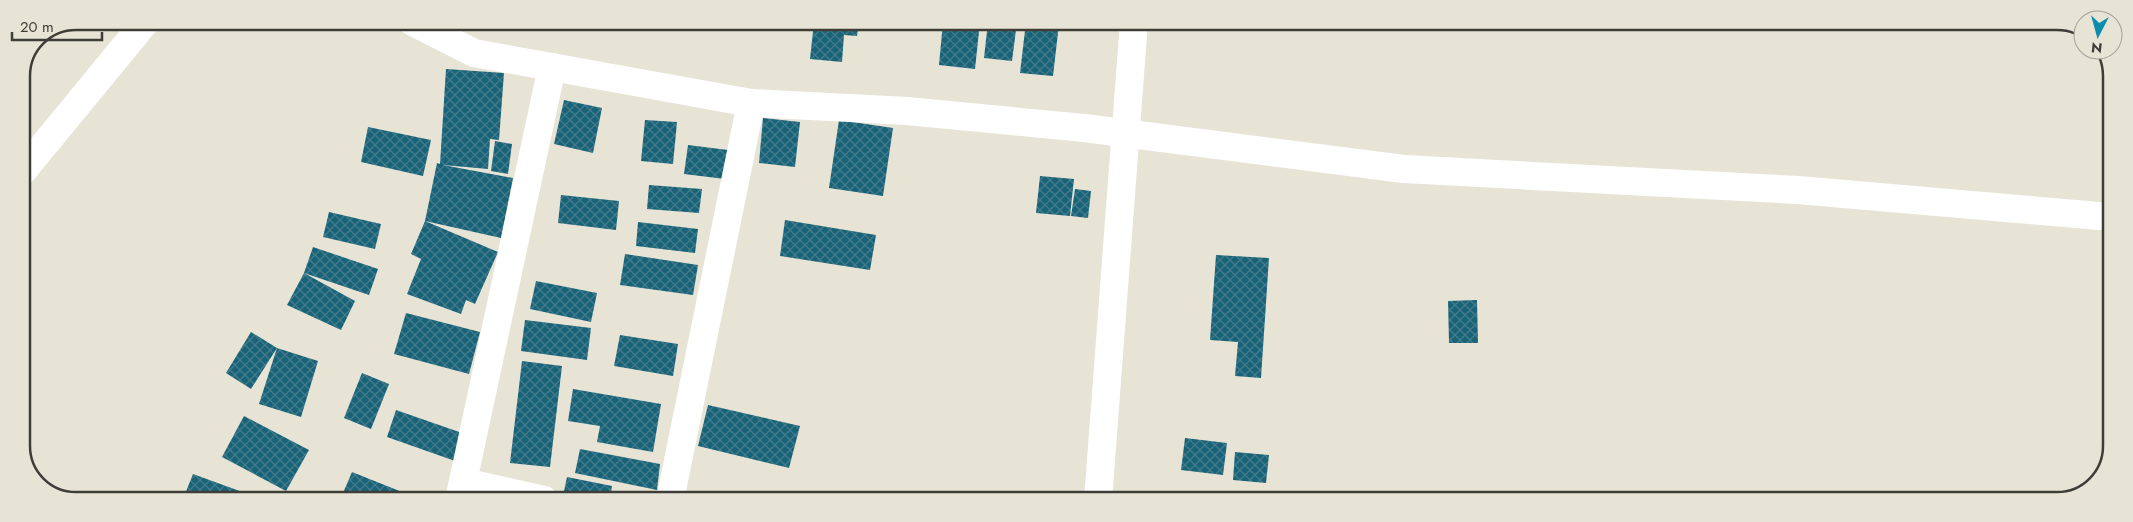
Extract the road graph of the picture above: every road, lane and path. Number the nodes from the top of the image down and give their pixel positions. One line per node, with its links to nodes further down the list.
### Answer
1 (139, 30): 7 (street)
2 (428, 30): 4 (street)
3 (1133, 30): 6 (street)
4 (552, 67): 5 (street); 9 (street)
5 (751, 102): 6 (street); 10 (street)
6 (1125, 133): 8 (street); 11 (street)
7 (30, 162)
8 (2103, 216)
9 (462, 491)
10 (672, 492)
11 (1099, 492)

